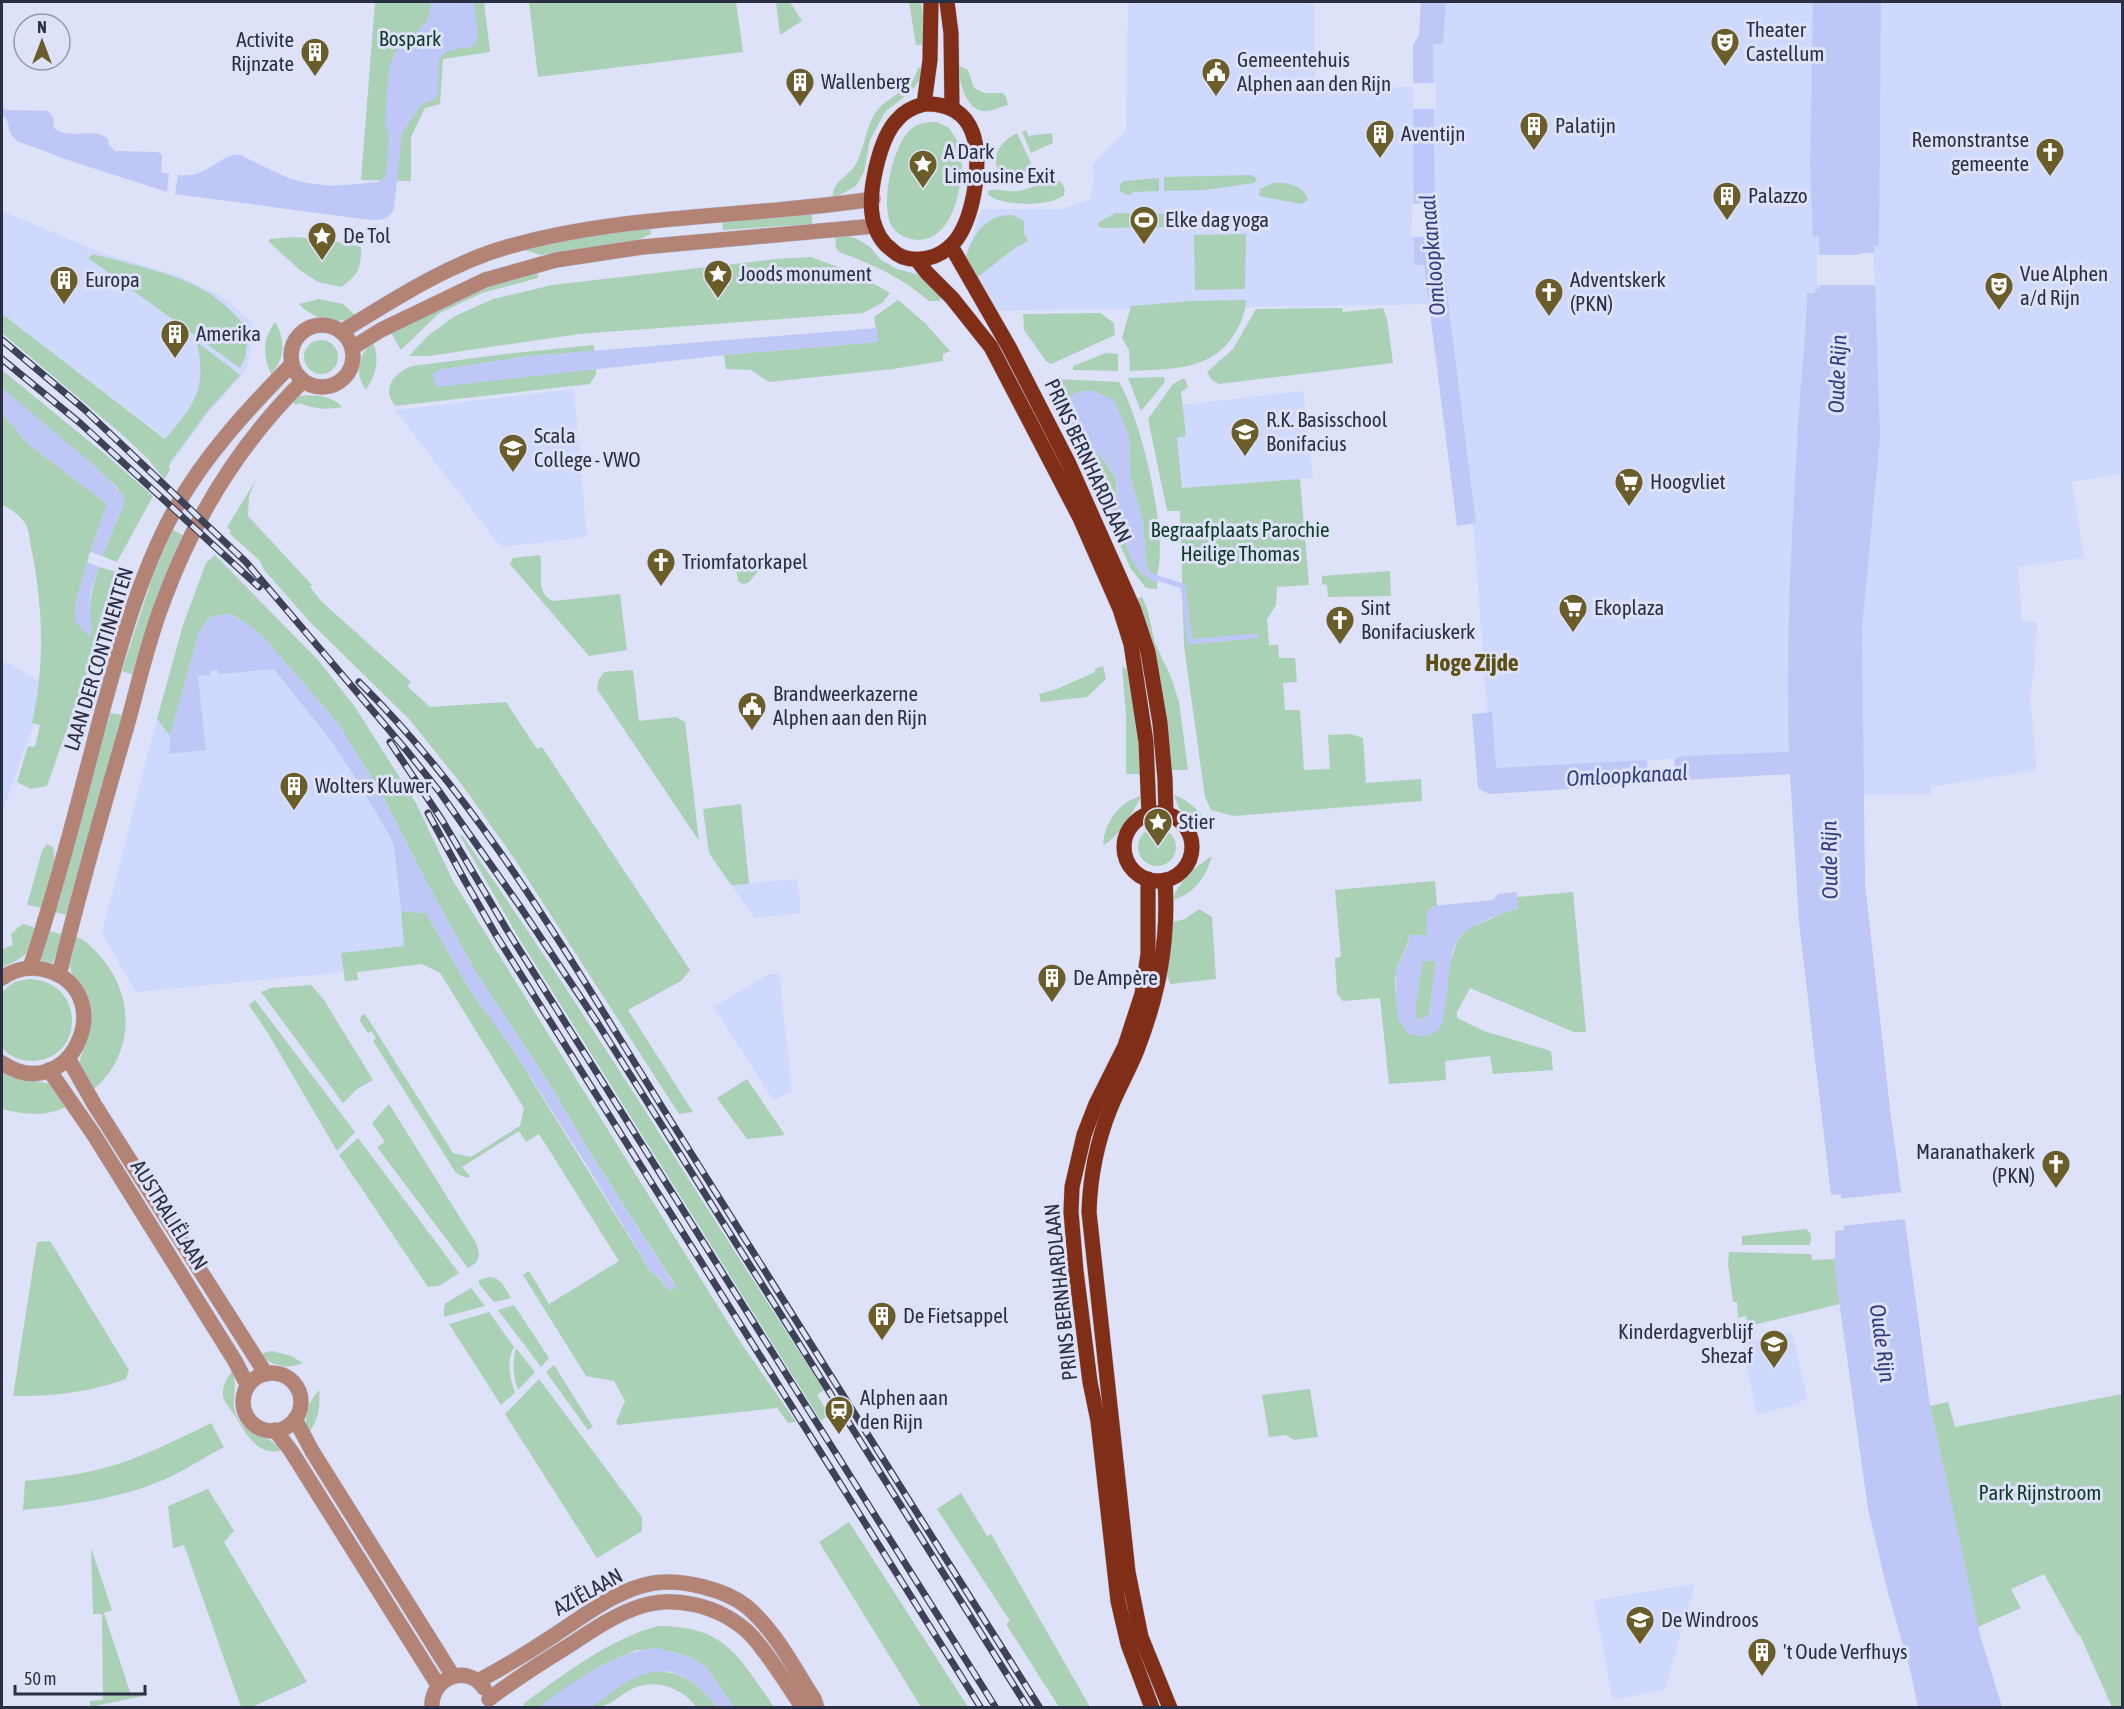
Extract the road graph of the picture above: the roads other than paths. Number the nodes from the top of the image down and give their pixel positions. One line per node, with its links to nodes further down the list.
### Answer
1 (931, 2): 3 (main road)
2 (947, 2): 4 (main road)
3 (924, 104): 4 (main road); 5 (main road)
4 (952, 108): 9 (main road)
5 (873, 199): 6 (street); 7 (main road)
6 (674, 218): 8 (street); 11 (street)
7 (875, 226): 8 (street); 10 (main road)
8 (677, 243): 12 (street)
9 (951, 246): 10 (main road); 16 (main road, PRINS BERNHARDLAAN)
10 (917, 260): 15 (main road, PRINS BERNHARDLAAN)
11 (341, 332): 12 (street); 13 (street)
12 (352, 348): 14 (street)
13 (292, 364): 14 (street); 19 (street, LAAN DER CONTINENTEN)
14 (303, 381): 20 (street, LAAN DER CONTINENTEN)
15 (1149, 814): 16 (main road); 17 (main road)
16 (1166, 814): 18 (main road)
17 (1148, 879): 18 (main road); 36 (main road, PRINS BERNHARDLAAN)
18 (1165, 880): 37 (main road, PRINS BERNHARDLAAN)
19 (30, 968): 20 (street); 21 (street)
20 (59, 975): 22 (street)
21 (2, 978)
22 (68, 1058): 24 (street); 25 (street, AUSTRALIËLAAN)
23 (2, 1063): 24 (street)
24 (49, 1070): 26 (street, AUSTRALIËLAAN)
25 (266, 1374): 26 (street); 27 (street)
26 (248, 1386): 28 (street)
27 (295, 1419): 28 (street); 29 (street)
28 (275, 1430): 31 (street)
29 (453, 1676): 30 (street); 31 (street)
30 (478, 1681): 32 (street); 35 (street, AZIËLAAN)
31 (438, 1685): 33 (street)
32 (488, 1703): 34 (street, AZIËLAAN)
33 (432, 1707)
34 (803, 1707)
35 (817, 1707)
36 (1152, 1707)
37 (1170, 1707)

